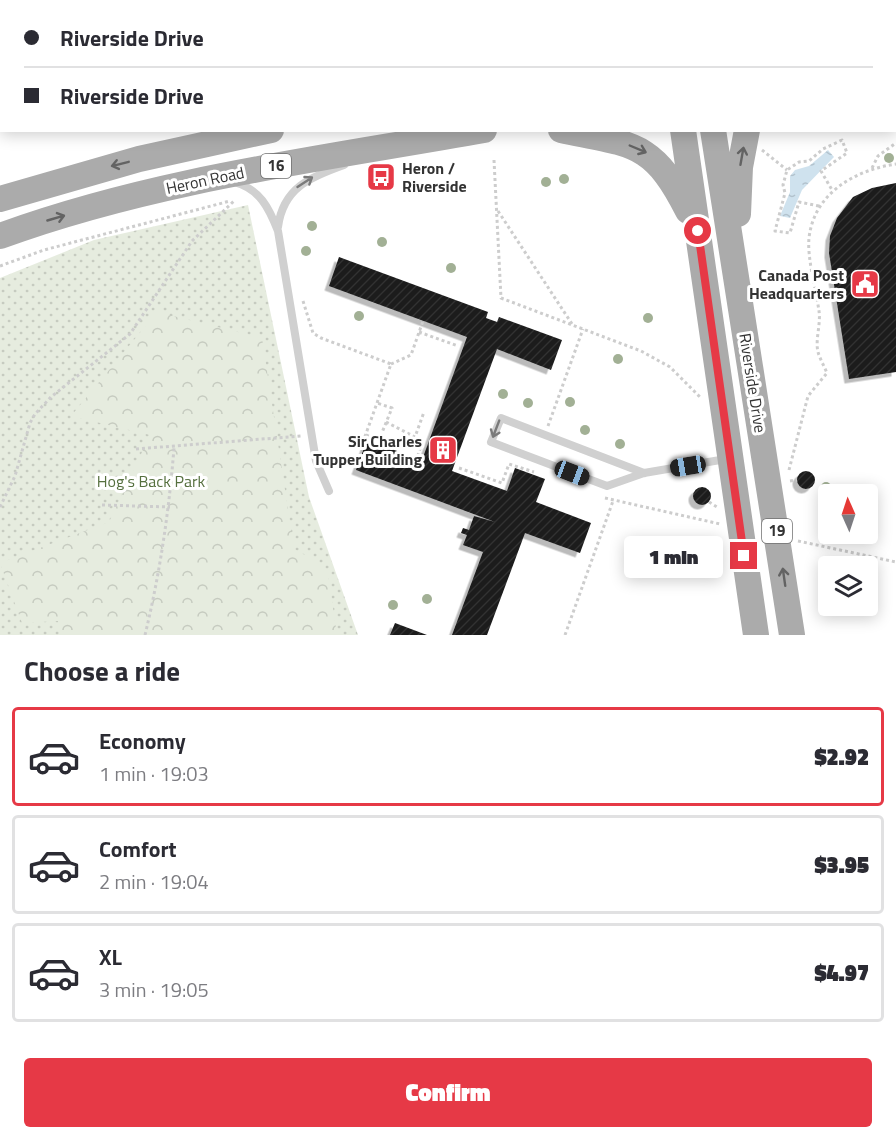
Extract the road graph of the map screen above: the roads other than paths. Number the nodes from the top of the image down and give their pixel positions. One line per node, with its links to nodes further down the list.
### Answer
1 (262, 132): 9 (main road, Heron Road / 16, one-way to 9)
2 (473, 132): 7 (main road, Heron Road / 16)
3 (571, 132): 11 (main road, one-way to 11)
4 (683, 132): 11 (main road, Riverside Drive / 19)
5 (713, 132): 13 (main road, Riverside Drive / 19)
6 (754, 140): 13 (main road, one-way to 6)
7 (399, 145): 8 (main road, Heron Road / 16); 10 (lane, one-way to 7)
8 (217, 177): 10 (lane); 12 (main road, Heron Road / 16, one-way to 8)
9 (0, 198)
10 (278, 231): 16 (lane)
11 (698, 231): 14 (main road, Riverside Drive / 19)
12 (0, 236)
13 (737, 278): 18 (main road, Riverside Drive / 19, one-way to 13)
14 (729, 459): 15 (lane); 17 (main road, Riverside Drive / 19)
15 (644, 473): 15 (lane, one-way to 15)
16 (329, 491)
17 (756, 635)
18 (792, 635)

